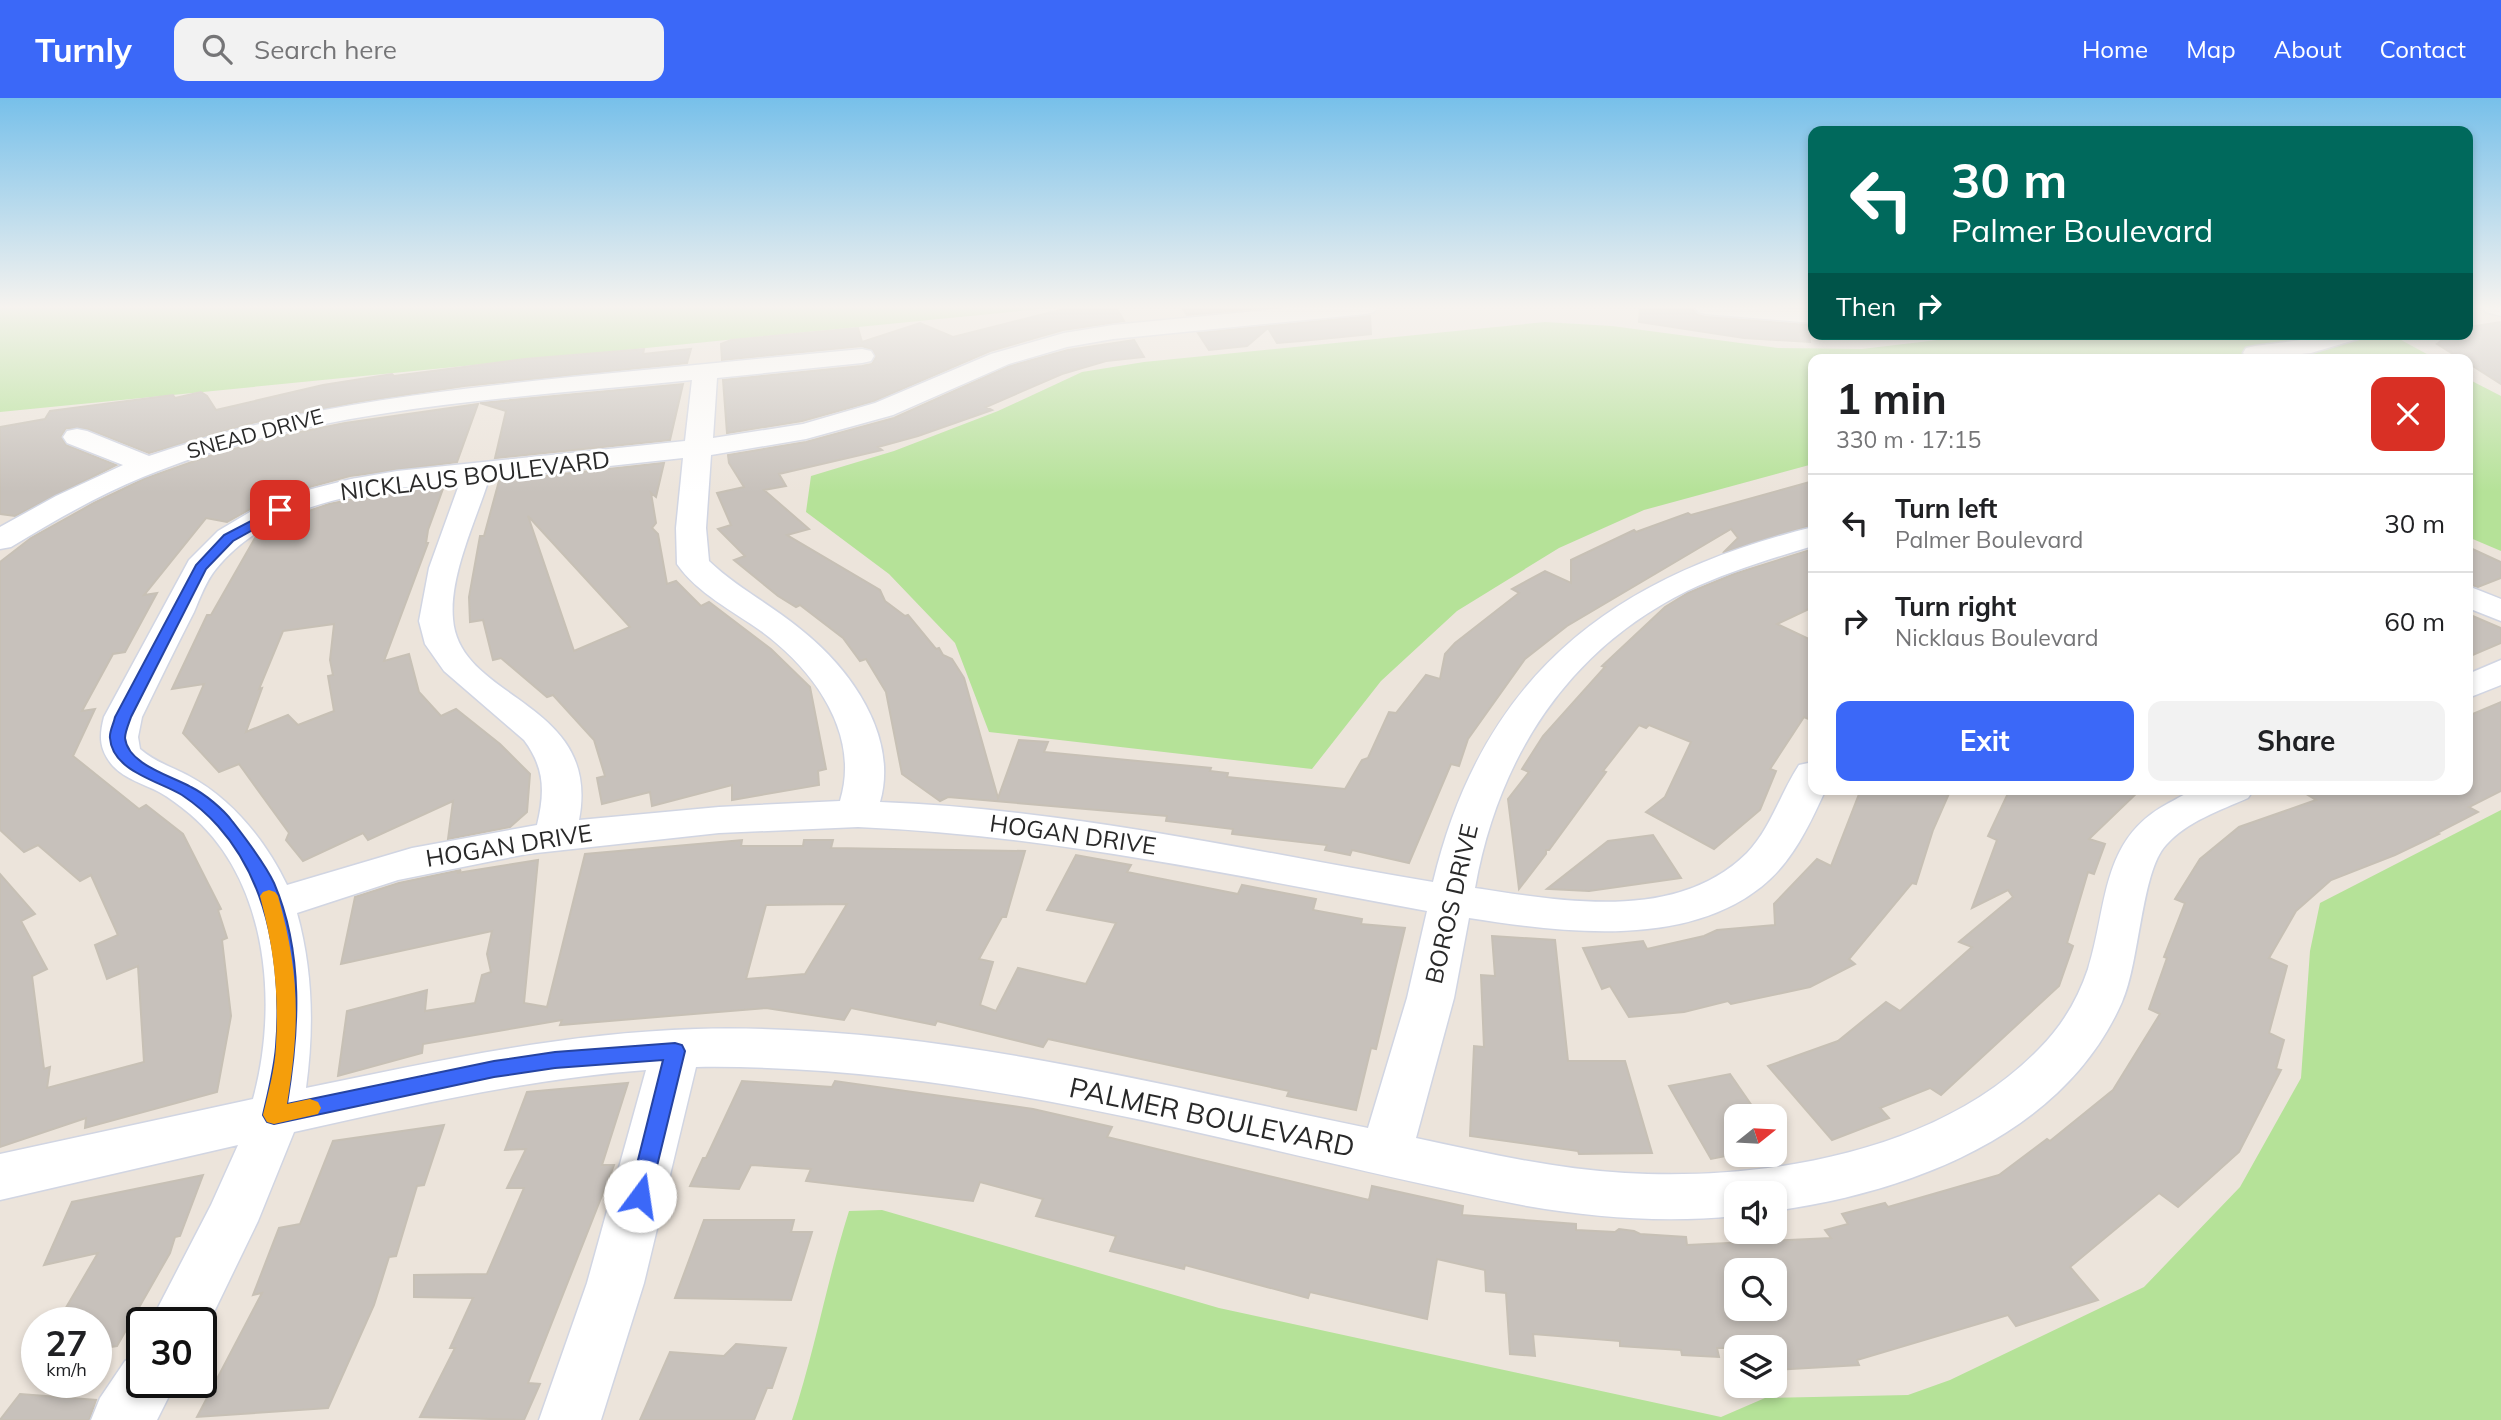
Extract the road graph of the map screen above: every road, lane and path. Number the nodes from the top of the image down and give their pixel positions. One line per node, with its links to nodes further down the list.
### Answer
1 (729, 369): 3 (street, SNEAD DRIVE)
2 (979, 369): 5 (street, NICKLAUS BOULEVARD)
3 (705, 371): 5 (street); 6 (street, SNEAD DRIVE)
4 (77, 437): 6 (street)
5 (698, 448): 7 (street, NICKLAUS BOULEVARD); 16 (street)
6 (147, 465): 9 (street, SNEAD DRIVE)
7 (477, 473): 17 (street); 19 (street, NICKLAUS BOULEVARD)
8 (1808, 537): 18 (street, BOROS DRIVE)
9 (0, 540)
10 (2473, 598): 11 (street)
11 (2501, 611)
12 (2501, 671): 13 (street)
13 (2473, 685)
14 (1808, 785): 18 (street, HOGAN DRIVE)
15 (2221, 795): 22 (street, PALMER BOULEVARD)
16 (856, 814): 17 (street, HOGAN DRIVE); 18 (street, HOGAN DRIVE)
17 (555, 836): 19 (street, HOGAN DRIVE)
18 (1448, 899): 22 (street, BOROS DRIVE)
19 (272, 906): 21 (street, NICKLAUS BOULEVARD)
20 (675, 1051): 21 (street, PALMER BOULEVARD); 22 (street, PALMER BOULEVARD); 27 (street)
21 (274, 1115): 23 (street, PALMER BOULEVARD); 24 (street, NICKLAUS BOULEVARD)
22 (1386, 1154)
23 (0, 1177)
24 (187, 1307)
25 (136, 1398): 26 (street)
26 (122, 1420)
27 (570, 1420)

